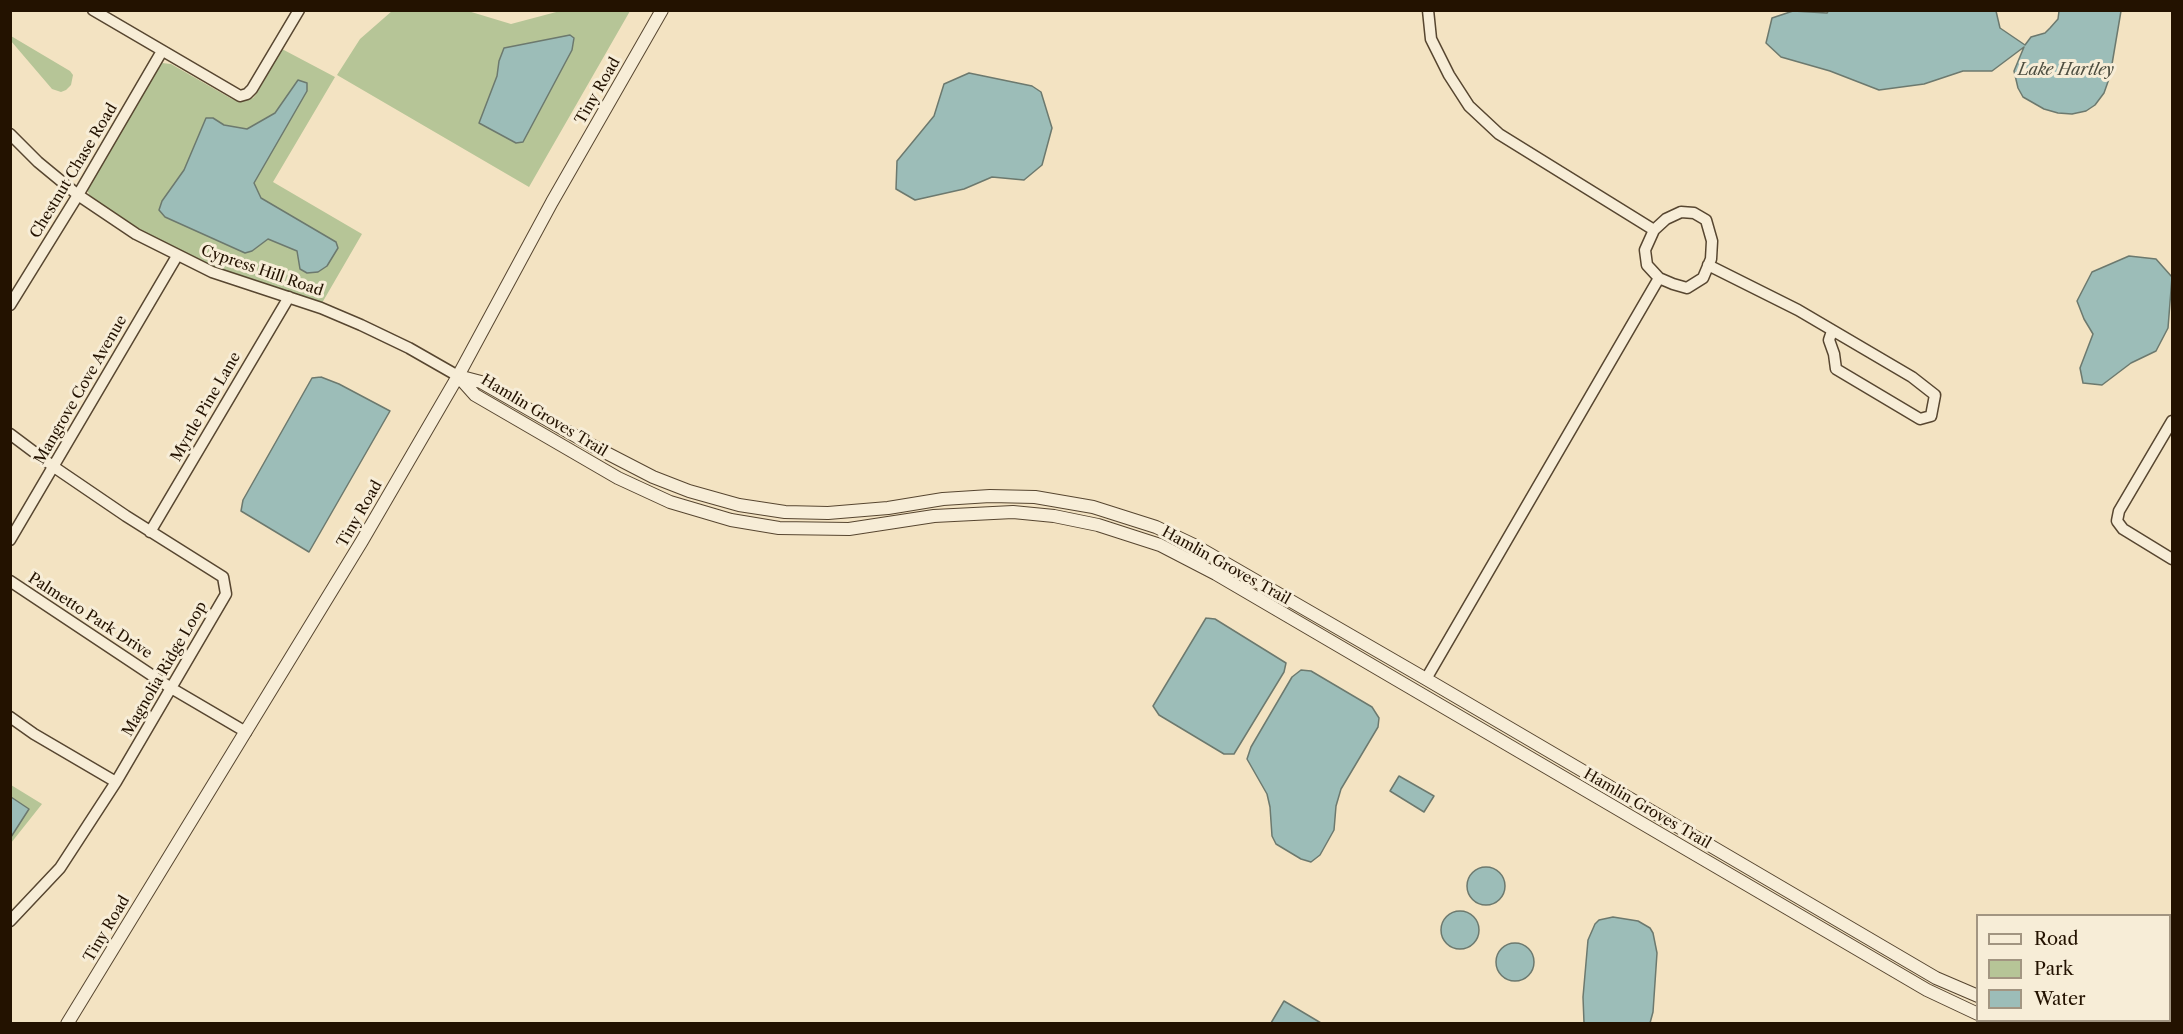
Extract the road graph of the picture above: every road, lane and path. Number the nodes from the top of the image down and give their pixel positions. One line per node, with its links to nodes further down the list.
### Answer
1 (93, 10): 5 (street)
2 (299, 10): 5 (street)
3 (662, 10): 15 (street, Tiny Road)
4 (1428, 10): 8 (street)
5 (162, 51): 7 (street, Chestnut Chase Road)
6 (10, 134): 7 (street, Cypress Hill Road)
7 (78, 195): 9 (street, Cypress Hill Road); 13 (street, Chestnut Chase Road)
8 (1654, 230): 10 (street); 11 (street)
9 (177, 256): 12 (street, Cypress Hill Road); 18 (street, Mangrove Cove Avenue)
10 (1708, 265): 11 (street); 14 (street)
11 (1659, 278): 25 (street)
12 (289, 297): 15 (street, Cypress Hill Road); 19 (street, Myrtle Pine Lane)
13 (10, 305)
14 (1832, 331): 14 (street)
15 (458, 376): 21 (street, Hamlin Groves Trail); 22 (street, Hamlin Groves Trail); 29 (street, Tiny Road)
16 (2172, 422): 23 (street)
17 (10, 434): 18 (street, Magnolia Ridge Loop)
18 (54, 466): 19 (street, Magnolia Ridge Loop); 20 (street, Mangrove Cove Avenue)
19 (150, 532): 26 (street, Magnolia Ridge Loop)
20 (10, 540)
21 (1194, 545): 22 (street); 25 (street, Hamlin Groves Trail)
22 (1187, 559): 27 (street, Hamlin Groves Trail)
23 (2172, 559)
24 (10, 581): 26 (street, Palmetto Park Drive)
25 (1426, 679): 27 (street); 32 (street, Hamlin Groves Trail)
26 (171, 688): 29 (street, Palmetto Park Drive); 30 (street, Magnolia Ridge Loop)
27 (1418, 693): 33 (street, Hamlin Groves Trail)
28 (10, 717): 30 (street)
29 (246, 732): 36 (street, Tiny Road)
30 (116, 783): 31 (street, Magnolia Ridge Loop)
31 (10, 921)
32 (1859, 933): 33 (street); 34 (street, Hamlin Groves Trail)
33 (1851, 946): 35 (street, Hamlin Groves Trail)
34 (1976, 996)
35 (1976, 1014)
36 (67, 1023)

